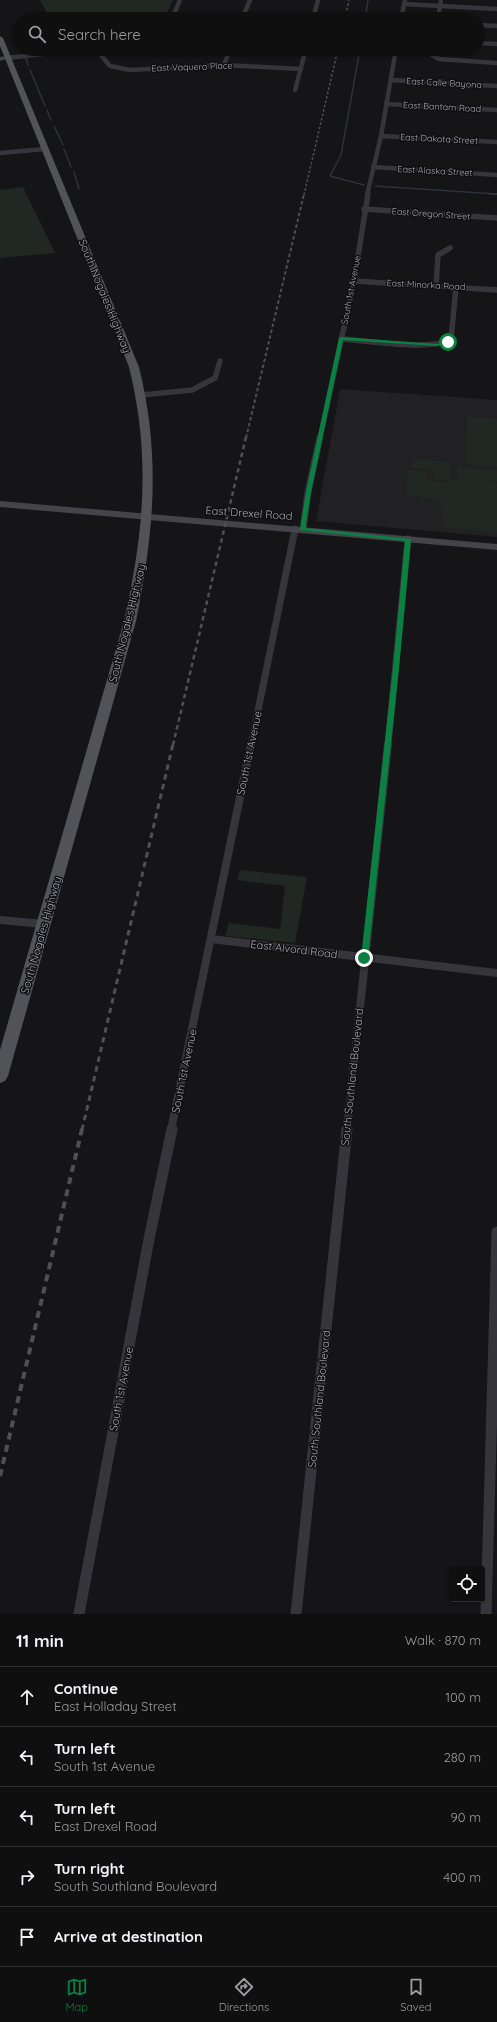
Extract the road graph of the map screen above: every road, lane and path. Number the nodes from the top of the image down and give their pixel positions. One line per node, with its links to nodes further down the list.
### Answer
1 (180, 0): 8 (street)
2 (250, 0): 9 (street)
3 (318, 0): 10 (street)
4 (441, 0): 6 (street)
5 (404, 2): 6 (street); 11 (street)
6 (440, 6): 7 (street); 12 (street)
7 (497, 9)
8 (175, 12)
9 (245, 12)
10 (315, 12)
11 (402, 12)
12 (439, 12)
13 (485, 25): 14 (street)
14 (497, 26)
15 (0, 38): 24 (main road, South Nogales Highway)
16 (485, 43): 17 (street)
17 (497, 44)
18 (23, 56): 24 (street)
19 (101, 56): 26 (street, East Vaquero Place)
20 (227, 56): 26 (street)
21 (304, 56): 27 (street)
22 (395, 56): 28 (street, South 1st Avenue)
23 (433, 56): 25 (street)
24 (4, 58): 35 (main road, South Nogales Highway)
25 (497, 63)
26 (224, 65): 27 (street, East Vaquero Place)
27 (300, 69): 30 (street)
28 (391, 80): 29 (street, East Calle Bayona); 31 (street, South 1st Avenue)
29 (497, 86)
30 (295, 90)
31 (386, 104): 32 (street, East Bantam Road); 33 (street, South 1st Avenue)
32 (497, 110)
33 (381, 136): 34 (street, East Dakota Street); 37 (street, South 1st Avenue)
34 (497, 142)
35 (44, 149): 36 (street); 48 (main road, South Nogales Highway)
36 (0, 153)
37 (373, 167): 38 (street, East Alaska Street); 39 (street, South 1st Avenue)
38 (497, 175)
39 (364, 210): 40 (street, East Oregon Street); 42 (street, South 1st Avenue)
40 (497, 218)
41 (450, 248): 43 (street)
42 (354, 281): 43 (street, East Minorka Road); 46 (street, South 1st Avenue)
43 (436, 286): 44 (street, East Minorka Road)
44 (456, 287): 45 (street, East Minorka Road); 46 (street)
45 (497, 290)
46 (341, 338): 51 (street, South 1st Avenue)
47 (220, 361): 48 (street)
48 (142, 395): 50 (main road, South Nogales Highway)
49 (0, 504): 50 (street, East Drexel Road)
50 (146, 518): 51 (street, East Drexel Road); 55 (main road, South Nogales Highway)
51 (299, 529): 52 (street, East Drexel Road); 56 (street, South 1st Avenue)
52 (408, 539): 53 (street, East Drexel Road); 57 (street, South Southland Boulevard)
53 (497, 547)
54 (0, 920): 55 (street)
55 (44, 924): 59 (main road, South Nogales Highway)
56 (211, 938): 57 (street, East Alvord Road); 61 (street, South 1st Avenue)
57 (364, 958): 58 (street, East Alvord Road); 62 (street, South Southland Boulevard)
58 (497, 973)
59 (0, 1076)
60 (497, 1232): 63 (street)
61 (79, 1614)
62 (296, 1614)
63 (486, 1614)

